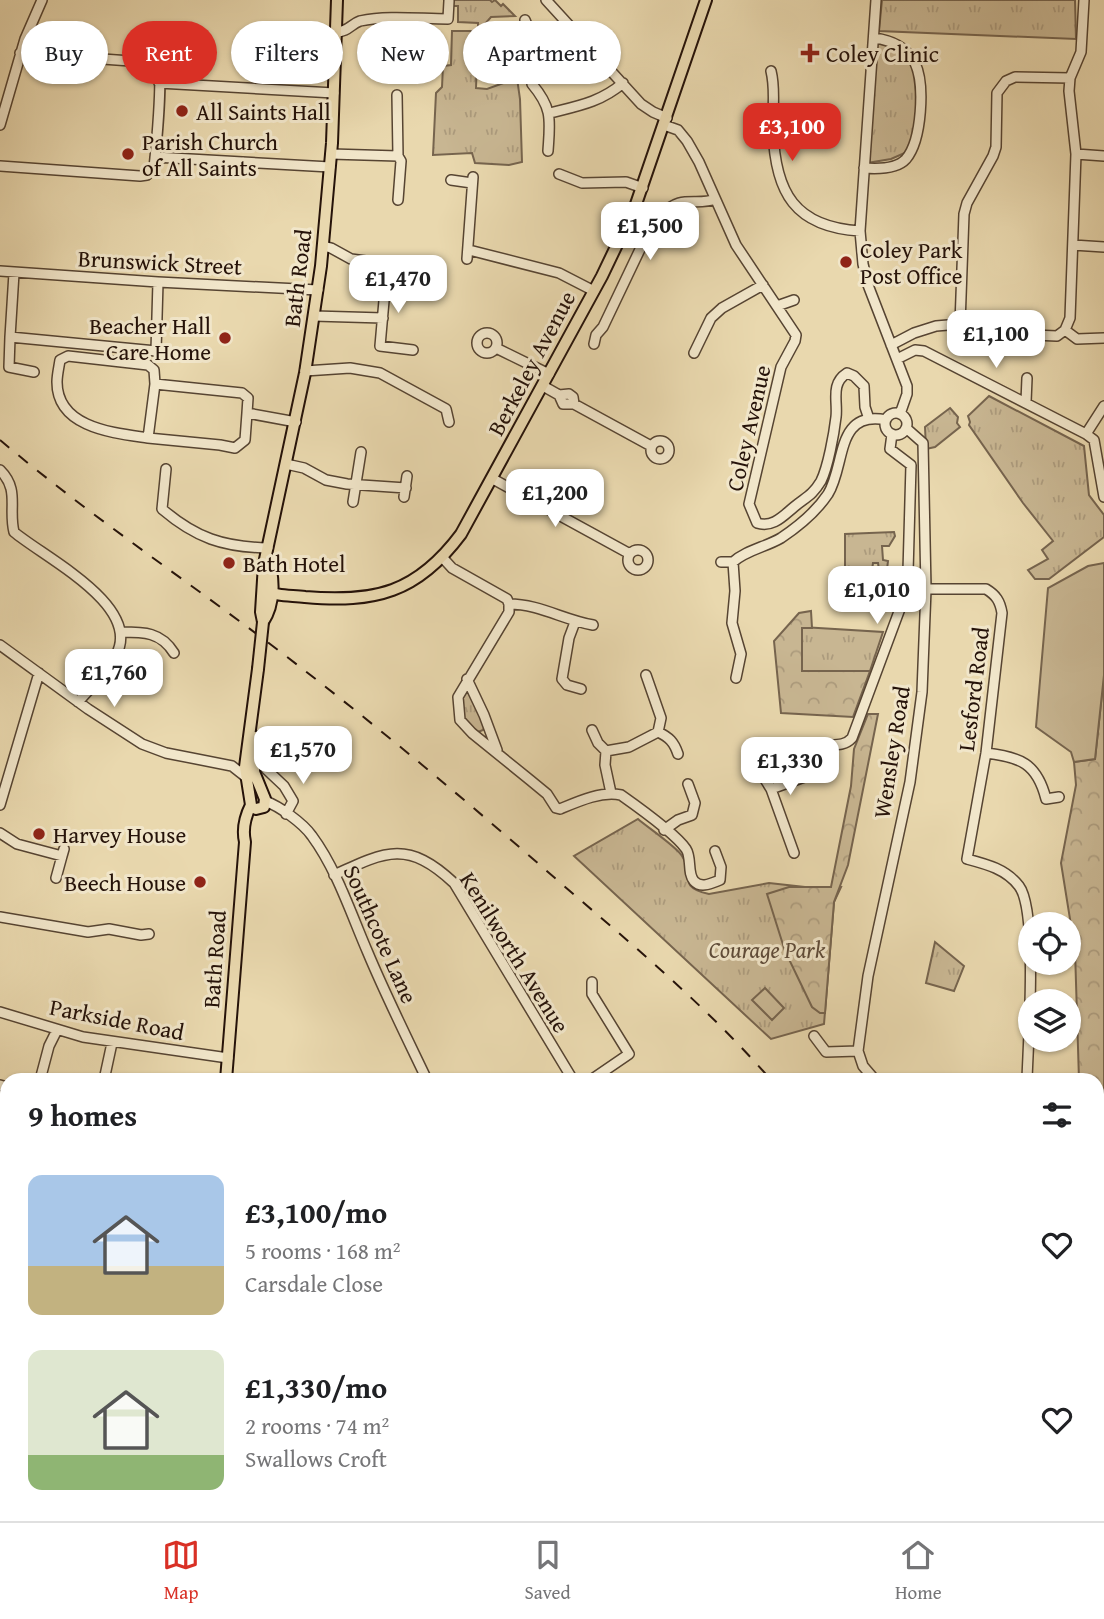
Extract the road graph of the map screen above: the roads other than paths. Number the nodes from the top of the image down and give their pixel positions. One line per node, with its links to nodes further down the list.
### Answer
1 (42, 0): 12 (street)
2 (337, 0): 9 (main road, Bath Road)
3 (547, 0): 16 (street, Coley Avenue)
4 (706, 0): 23 (main road, Berkeley Avenue)
5 (876, 0): 11 (street)
6 (1084, 0): 15 (street)
7 (449, 1): 10 (street)
8 (526, 20): 22 (street)
9 (336, 21)
10 (343, 32)
11 (874, 38): 33 (street); 33 (street)
12 (20, 53): 13 (street); 24 (street)
13 (122, 59)
14 (771, 71): 39 (street)
15 (1070, 78): 27 (street); 55 (street)
16 (623, 83): 22 (street); 23 (street, Coley Avenue)
17 (159, 84): 30 (street)
18 (176, 84): 20 (street)
19 (334, 84): 20 (main road, Bath Road)
20 (334, 93): 26 (main road, Bath Road)
21 (397, 95): 28 (street)
22 (550, 113): 25 (street)
23 (665, 121): 36 (main road, Berkeley Avenue); 37 (street, Coley Avenue)
24 (0, 125)
25 (548, 151)
26 (331, 154): 28 (street); 32 (main road, Bath Road)
27 (1076, 154): 29 (street); 40 (street)
28 (398, 156): 38 (street)
29 (1104, 156)
30 (155, 157): 31 (street); 32 (street)
31 (0, 166)
32 (330, 167): 41 (main road, Bath Road)
33 (864, 169): 39 (street)
34 (559, 174): 36 (street)
35 (451, 180): 50 (street)
36 (643, 188): 50 (main road, Berkeley Avenue)
37 (715, 199): 48 (street, Coley Avenue); 59 (street)
38 (398, 200)
39 (860, 231): 60 (street)
40 (1073, 245): 42 (street); 56 (street)
41 (323, 246): 43 (street); 49 (main road, Bath Road)
42 (1104, 247)
43 (403, 266)
44 (0, 271): 45 (street, Brunswick Street)
45 (14, 273): 47 (street, Brunswick Street); 57 (street)
46 (386, 278): 54 (street)
47 (158, 282): 49 (street, Brunswick Street); 57 (street)
48 (763, 285): 52 (street, Coley Avenue); 63 (street)
49 (318, 290): 53 (main road, Bath Road)
50 (594, 291): 67 (main road, Berkeley Avenue)
51 (794, 300): 52 (street)
52 (777, 306): 75 (street, Coley Avenue)
53 (314, 316): 54 (street); 65 (main road, Bath Road)
54 (383, 318): 62 (street)
55 (960, 324): 56 (street); 60 (street)
56 (1065, 330): 58 (street)
57 (10, 337): 66 (street)
58 (1104, 338)
59 (594, 344)
60 (891, 345): 64 (street)
61 (496, 348): 67 (street)
62 (413, 350)
63 (694, 353)
64 (897, 359): 71 (street); 74 (street)
65 (305, 371): 77 (main road, Bath Road); 78 (street)
66 (34, 372)
67 (549, 374): 70 (main road, Berkeley Avenue)
68 (1027, 378): 71 (street)
69 (155, 384): 73 (street); 81 (street); 81 (street)
70 (543, 386): 83 (street); 89 (main road, Berkeley Avenue)
71 (1026, 402): 82 (street)
72 (1104, 406): 82 (street)
73 (247, 413): 77 (street); 81 (street)
74 (900, 414): 76 (street); 79 (street)
75 (869, 419): 76 (street); 97 (street)
76 (886, 420): 80 (street)
77 (296, 422): 85 (main road, Bath Road)
78 (449, 422)
79 (905, 428): 80 (street); 98 (street, Wensley Road)
80 (892, 434): 129 (street)
81 (148, 438)
82 (1095, 438): 91 (street)
83 (651, 446)
84 (361, 452): 90 (street)
85 (286, 464): 90 (street); 93 (main road, Bath Road)
86 (166, 469): 93 (street)
87 (0, 470): 105 (street)
88 (407, 476): 90 (street)
89 (493, 479): 94 (street); 95 (main road, Berkeley Avenue)
90 (355, 483): 92 (street)
91 (1104, 496)
92 (354, 503)
93 (268, 552): 99 (main road, Bath Road)
94 (630, 554)
95 (442, 557): 100 (main road, Berkeley Avenue); 101 (street)
96 (721, 562): 97 (street)
97 (733, 562): 110 (street)
98 (926, 589): 122 (street, Lesford Road); 148 (street, Wensley Road)
99 (269, 590): 100 (main road, Berkeley Avenue); 102 (main road, Bath Road)
100 (298, 596): 102 (main road)
101 (509, 604): 103 (street); 111 (street)
102 (264, 616): 114 (main road, Bath Road, bridge)
103 (575, 622): 104 (street); 112 (street)
104 (593, 625)
105 (121, 632): 107 (street); 113 (street)
106 (0, 645): 108 (street)
107 (174, 653)
108 (39, 673): 113 (street); 133 (street)
109 (646, 675): 117 (street)
110 (736, 678)
111 (467, 679): 115 (street); 118 (street)
112 (581, 689)
113 (78, 702): 125 (street)
114 (254, 715): 124 (main road, Bath Road); 132 (main road, Bath Road)
115 (489, 727): 118 (street); 120 (street)
116 (592, 730): 119 (street)
117 (658, 732): 119 (street); 123 (street)
118 (472, 733): 120 (street)
119 (606, 751): 130 (street)
120 (497, 752): 130 (street)
121 (754, 753): 129 (street)
122 (986, 753): 131 (street); 157 (street, Lesford Road)
123 (678, 754)
124 (246, 757): 125 (street); 127 (main road, Bath Road)
125 (232, 766): 127 (street)
126 (266, 769): 134 (street)
127 (246, 777): 132 (main road, Bath Road)
128 (688, 784): 135 (street)
129 (771, 789): 138 (street)
130 (611, 793): 135 (street)
131 (1059, 797)
132 (258, 803): 134 (street, Southcote Lane); 149 (main road, Bath Road)
133 (0, 806)
134 (284, 813): 139 (street, Southcote Lane)
135 (664, 830): 137 (street)
136 (0, 833): 140 (street)
137 (715, 851)
138 (794, 853)
139 (334, 875): 153 (street, Southcote Lane); 154 (street, Kenilworth Avenue)
140 (56, 878)
141 (0, 917): 142 (street)
142 (149, 934)
143 (592, 982): 155 (street)
144 (0, 1012): 145 (street, Parkside Road)
145 (57, 1030): 147 (street, Parkside Road); 150 (street)
146 (814, 1036): 148 (street)
147 (112, 1042): 149 (street, Parkside Road); 151 (street)
148 (858, 1051): 156 (street)
149 (228, 1058): 152 (main road, Bath Road)
150 (42, 1073)
151 (105, 1073)
152 (227, 1073)
153 (424, 1073)
154 (569, 1073)
155 (601, 1073)
156 (869, 1073)
157 (1027, 1073)

